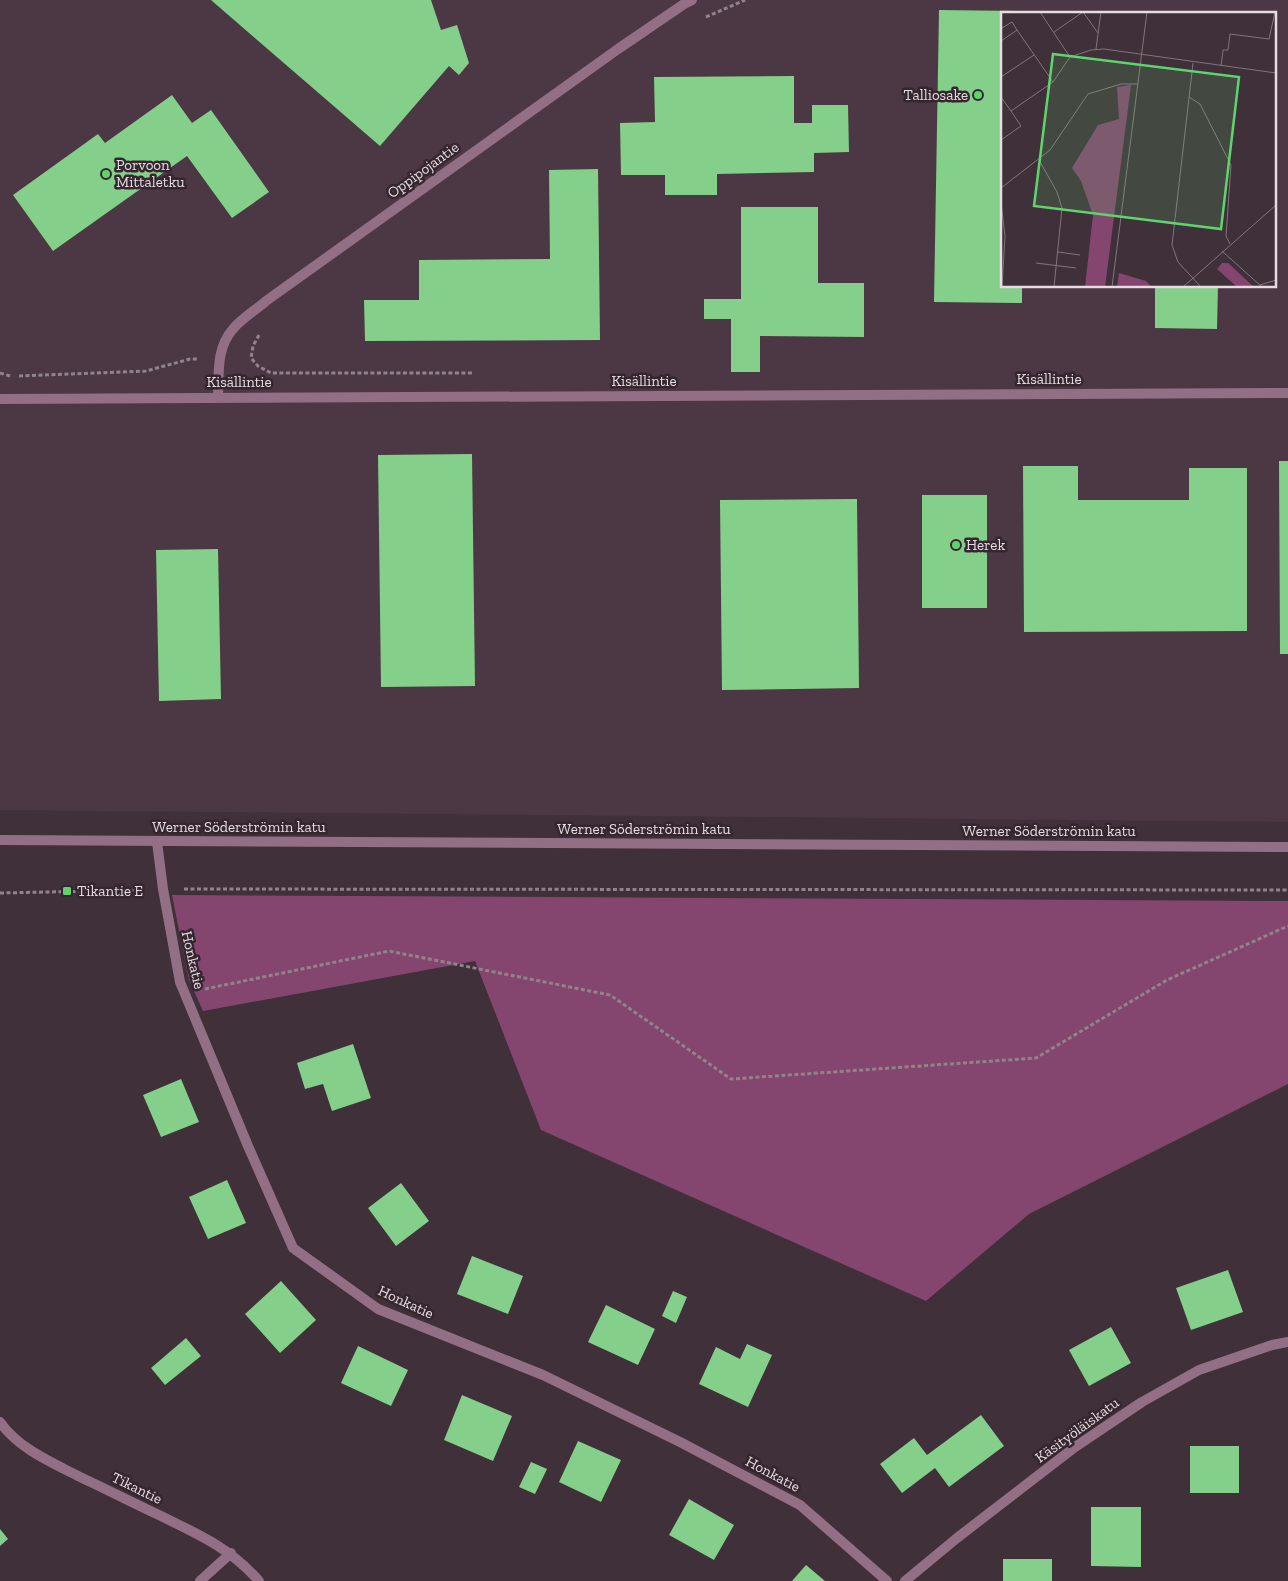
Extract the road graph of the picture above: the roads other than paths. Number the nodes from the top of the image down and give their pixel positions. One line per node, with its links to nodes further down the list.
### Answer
1 (692, 0): 3 (street, Oppipojantie)
2 (1288, 393): 3 (street, Kisällintie)
3 (218, 397): 4 (street, Kisällintie)
4 (0, 399)
5 (0, 840): 6 (street, Werner Söderströmin katu)
6 (157, 842): 7 (street, Werner Söderströmin katu); 13 (street, Honkatie)
7 (1288, 847)
8 (1288, 1342): 14 (street, Käsityöläiskatu)
9 (2, 1429): 10 (street, Tikantie)
10 (231, 1553): 11 (street); 12 (street, Tikantie)
11 (200, 1581)
12 (259, 1581)
13 (887, 1581)
14 (905, 1581)

